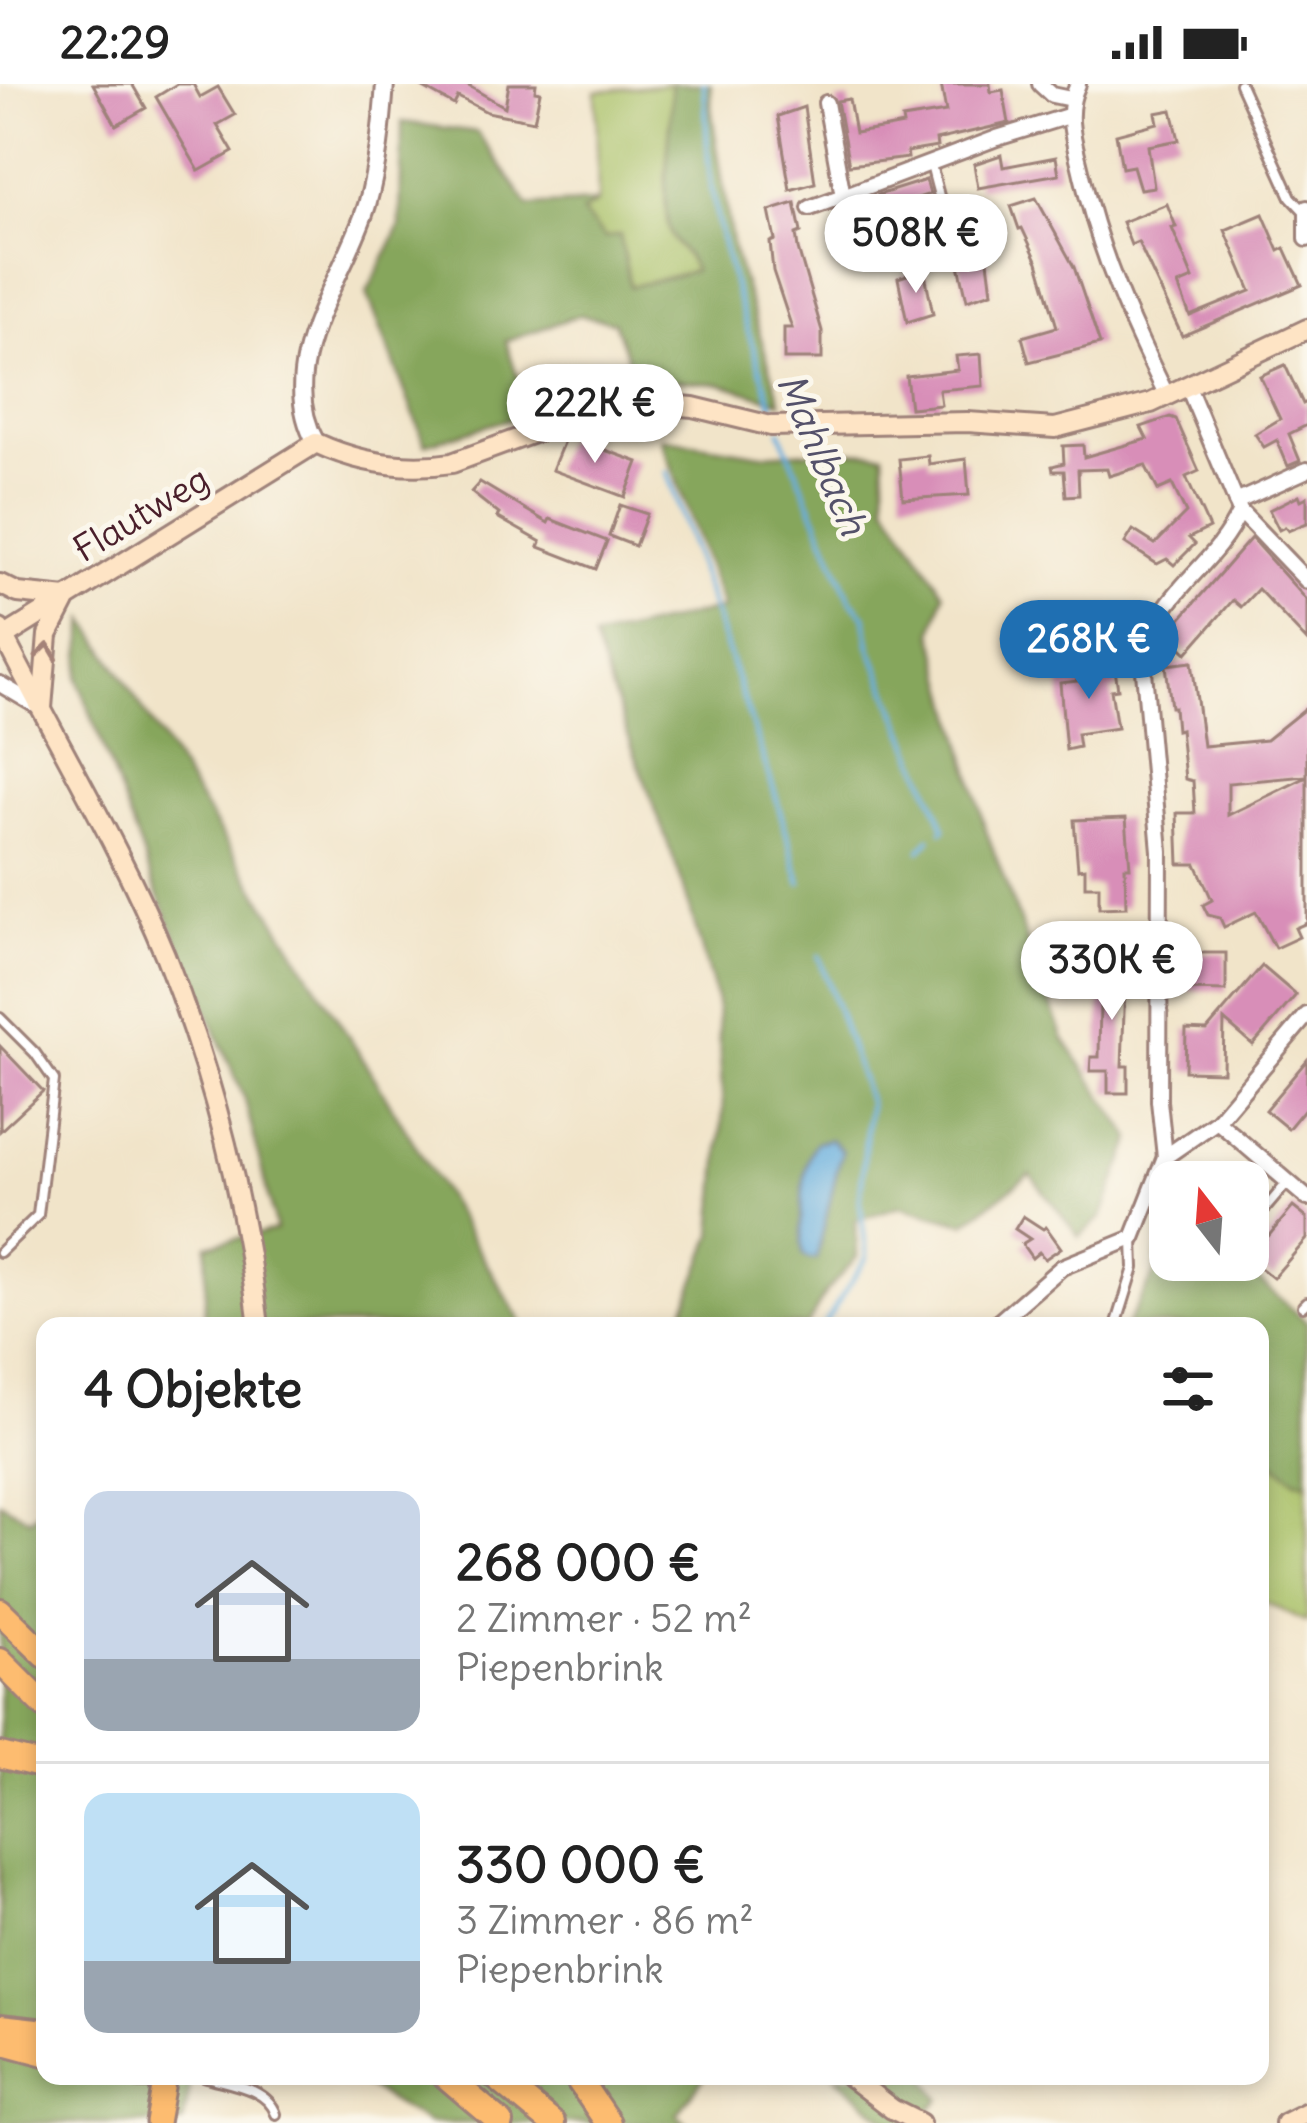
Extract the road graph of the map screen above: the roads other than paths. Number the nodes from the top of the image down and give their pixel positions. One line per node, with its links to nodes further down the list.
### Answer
1 (385, 84): 16 (street)
2 (1040, 84): 4 (street)
3 (1240, 84): 10 (lane)
4 (1074, 92): 6 (street)
5 (826, 104): 8 (street)
6 (1068, 116): 7 (street); 15 (street)
7 (930, 164): 8 (street); 12 (lane)
8 (843, 196): 9 (street)
9 (811, 208)
10 (1306, 210): 11 (street)
11 (1307, 239)
12 (930, 254)
13 (1307, 328): 14 (main road)
14 (1188, 388): 15 (main road); 18 (street)
15 (1167, 396): 16 (main road)
16 (316, 442): 21 (main road, Flautweg)
17 (1307, 470): 18 (street)
18 (1238, 506): 19 (street); 28 (street)
19 (1307, 581)
20 (0, 584): 21 (main road)
21 (68, 598): 22 (main road, Flautweg); 24 (main road, one-way to 21)
22 (1, 635): 24 (main road)
23 (0, 684): 24 (street)
24 (42, 709): 34 (main road)
25 (1307, 1015): 27 (street)
26 (0, 1018): 33 (lane)
27 (1217, 1121): 28 (street); 29 (street)
28 (1165, 1157): 32 (street)
29 (1288, 1182): 30 (street); 31 (lane)
30 (1307, 1198)
31 (1269, 1204)
32 (1132, 1238): 35 (street); 36 (lane)
33 (0, 1252)
34 (258, 1317)
35 (1004, 1317)
36 (1119, 1317)
37 (0, 1611): 38 (highway)
38 (36, 1646)
39 (0, 1660): 40 (highway)
40 (36, 1697)
41 (0, 1754): 42 (highway)
42 (36, 1764)
43 (0, 2026): 44 (highway)
44 (36, 2031)
45 (0, 2041): 46 (highway)
46 (36, 2051)
47 (163, 2085): 55 (main road)
48 (233, 2085): 54 (lane)
49 (457, 2085): 56 (highway)
50 (506, 2085): 57 (highway)
51 (582, 2085): 58 (highway)
52 (861, 2085): 59 (main road)
53 (1307, 2112): 60 (main road)
54 (276, 2114)
55 (157, 2123)
56 (501, 2123)
57 (551, 2123)
58 (608, 2123)
59 (920, 2123)
60 (1286, 2123)

